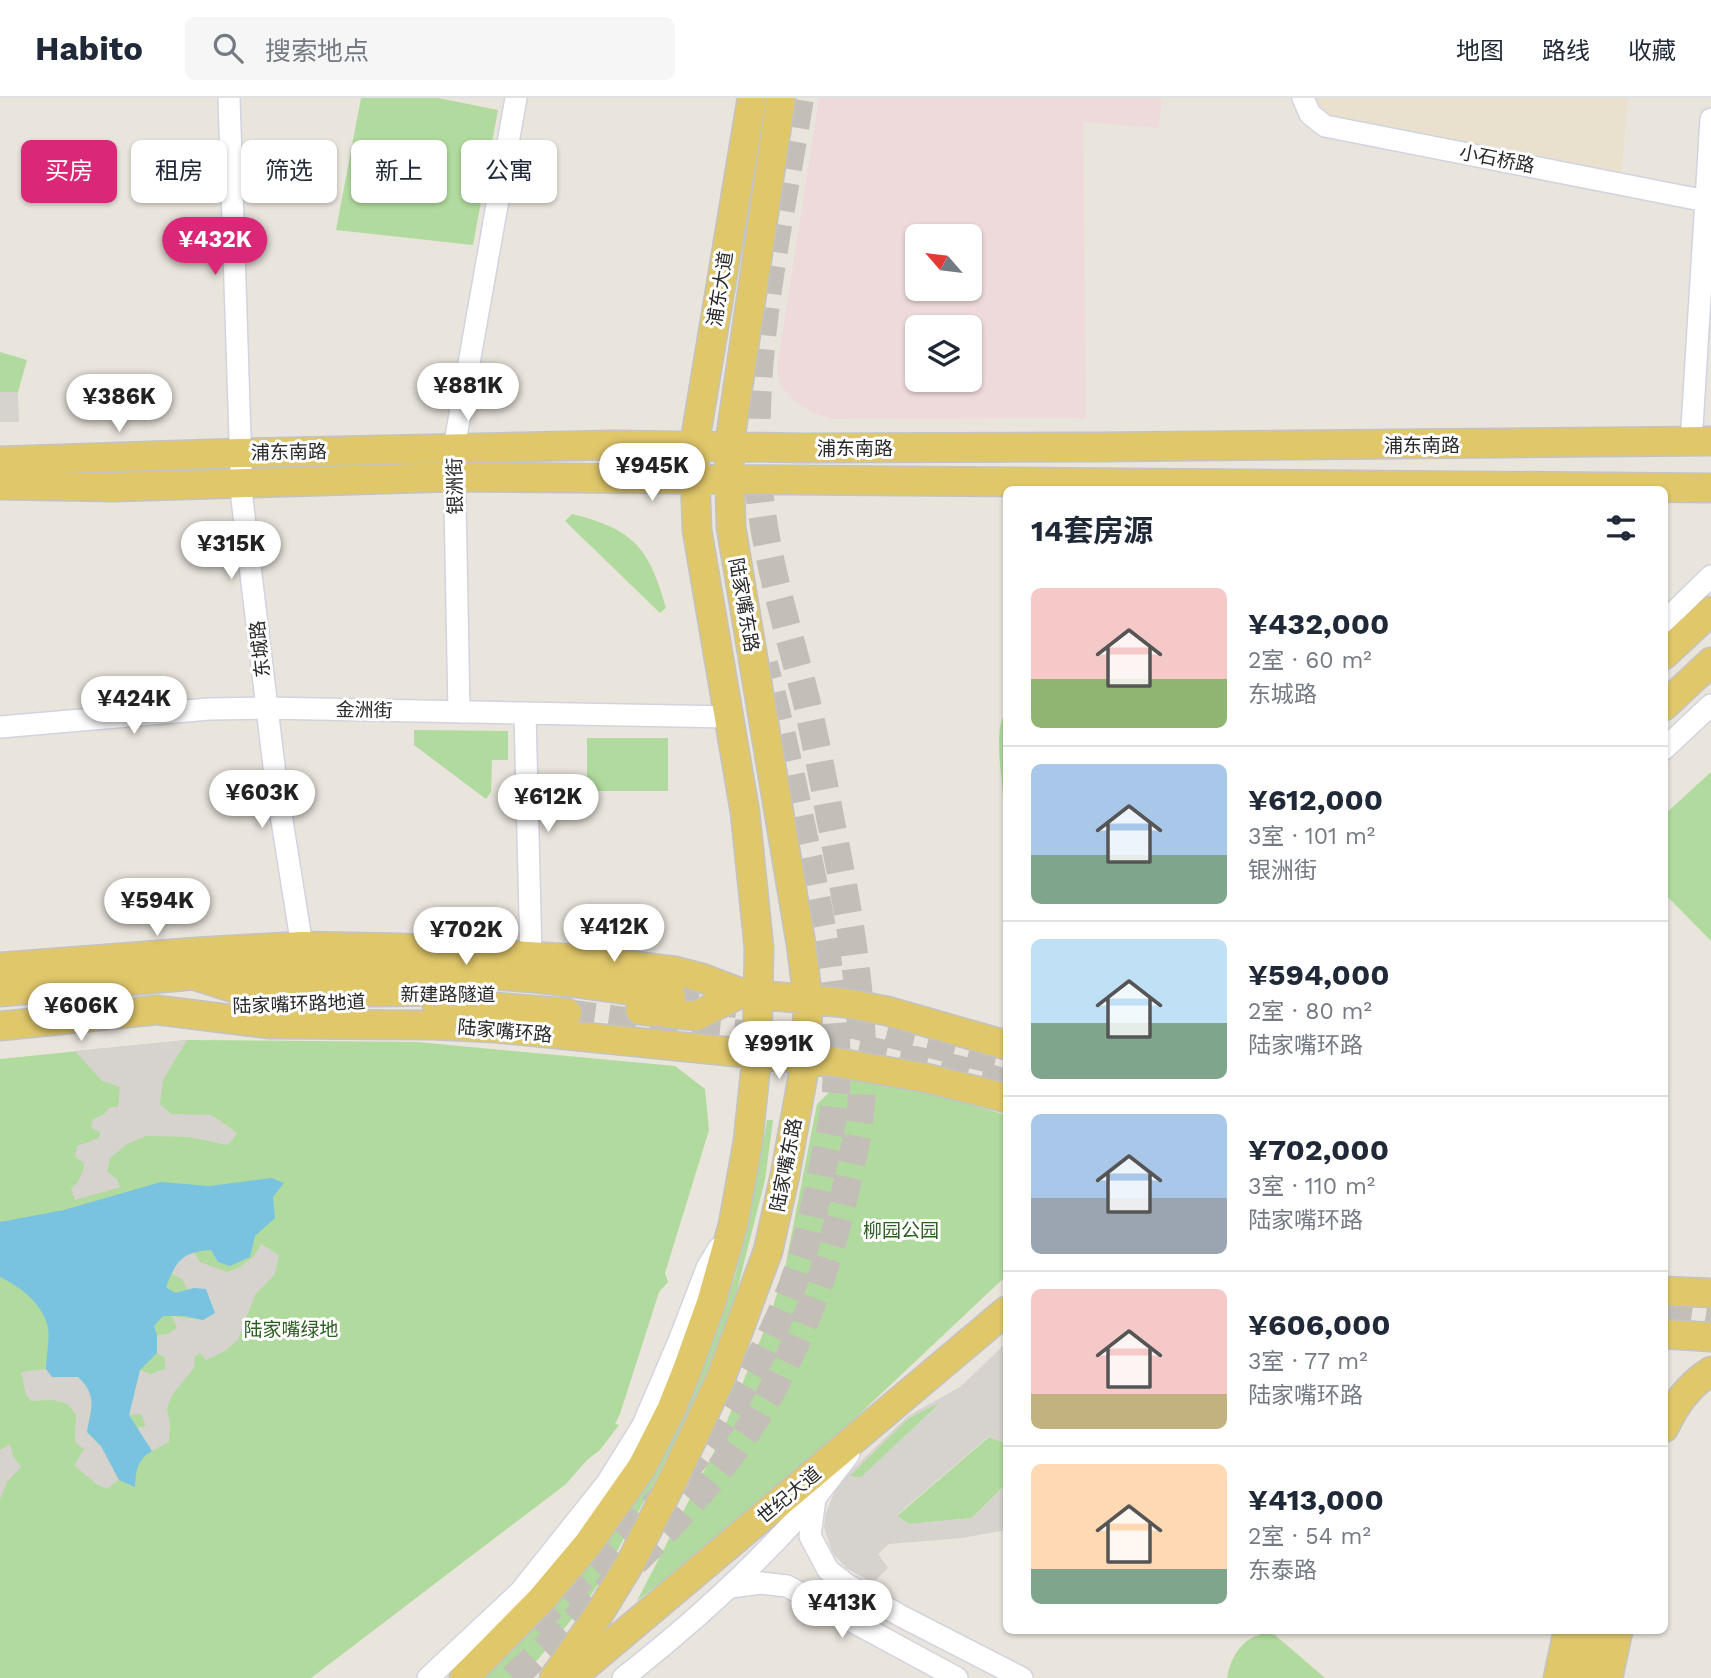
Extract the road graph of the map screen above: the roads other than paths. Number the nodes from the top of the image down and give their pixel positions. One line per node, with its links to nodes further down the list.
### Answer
1 (229, 98): 12 (street, 东城路)
2 (516, 98): 11 (street, 银洲街)
3 (752, 98): 9 (main road, 浦东大道)
4 (780, 98): 10 (main road, 浦东大道)
5 (1303, 98): 7 (street, 小石桥路)
6 (1711, 119): 7 (street)
7 (1706, 201): 8 (street)
8 (1701, 442): 10 (main road, 浦东南路)
9 (694, 447): 10 (main road, 浦东南路); 11 (main road, 浦东南路); 15 (main road, 浦东大道)
10 (729, 447): 16 (main road, 浦东大道)
11 (454, 448): 12 (main road, 浦东南路); 14 (street, 银洲街)
12 (240, 453): 13 (main road, 浦东南路); 17 (street, 东城路)
13 (0, 461)
14 (454, 477): 15 (main road, 浦东南路); 17 (main road, 浦东南路); 30 (street, 银洲街)
15 (694, 480): 16 (main road, 浦东南路); 32 (main road, 陆家嘴东路)
16 (728, 480): 19 (main road, 浦东南路); 44 (main road, 陆家嘴东路)
17 (241, 482): 18 (main road, 浦东南路); 29 (street, 东城路)
18 (0, 485)
19 (1465, 486)
20 (1668, 488): 21 (main road, 浦东南路)
21 (1711, 488)
22 (1711, 576): 24 (street)
23 (1711, 611): 25 (main road)
24 (1668, 618)
25 (1668, 651)
26 (1711, 662): 27 (main road)
27 (1668, 702)
28 (1711, 705): 34 (street)
29 (266, 708): 30 (street, 金洲街); 33 (street, 金洲街); 35 (street, 东城路)
30 (459, 712): 31 (street, 金洲街)
31 (525, 713): 32 (street, 金洲街); 36 (street)
32 (729, 717): 42 (main road, 陆家嘴东路)
33 (0, 727)
34 (1668, 745)
35 (302, 946): 36 (main road); 37 (main road)
36 (531, 956): 42 (main road)
37 (65, 961): 38 (main road); 39 (main road)
38 (0, 967)
39 (246, 970): 40 (main road, 新建路隧道); 43 (main road)
40 (192, 975): 41 (main road, 新建路隧道); 42 (main road, 新建路隧道)
41 (0, 992)
42 (750, 994): 44 (main road); 49 (main road, 陆家嘴东路)
43 (671, 996)
44 (808, 999): 48 (main road); 50 (main road, 陆家嘴东路)
45 (157, 1010): 46 (main road, 陆家嘴环路地道); 47 (main road, 陆家嘴环路); 49 (main road, 陆家嘴环路)
46 (566, 1013)
47 (0, 1026)
48 (1003, 1044)
49 (757, 1055): 50 (main road, 陆家嘴环路); 52 (main road, 陆家嘴东路)
50 (806, 1059): 51 (main road, 陆家嘴环路); 69 (main road, 陆家嘴东路)
51 (1003, 1097)
52 (733, 1225): 67 (street); 68 (main road, 陆家嘴东路)
53 (1668, 1292): 54 (main road); 55 (main road)
54 (1711, 1293)
55 (1711, 1303)
56 (1003, 1314): 61 (main road, 世纪大道)
57 (1668, 1333): 58 (main road)
58 (1711, 1337)
59 (1711, 1371): 60 (main road)
60 (1668, 1421)
61 (868, 1430): 62 (street); 70 (main road, 世纪大道)
62 (817, 1496): 63 (street); 73 (street)
63 (730, 1587): 71 (street); 72 (street)
64 (1567, 1634): 74 (main road)
65 (1592, 1634): 75 (main road)
66 (1617, 1634): 76 (main road)
67 (428, 1678)
68 (464, 1678)
69 (554, 1678)
70 (571, 1678)
71 (623, 1678)
72 (957, 1678)
73 (1022, 1678)
74 (1558, 1678)
75 (1583, 1678)
76 (1608, 1678)

